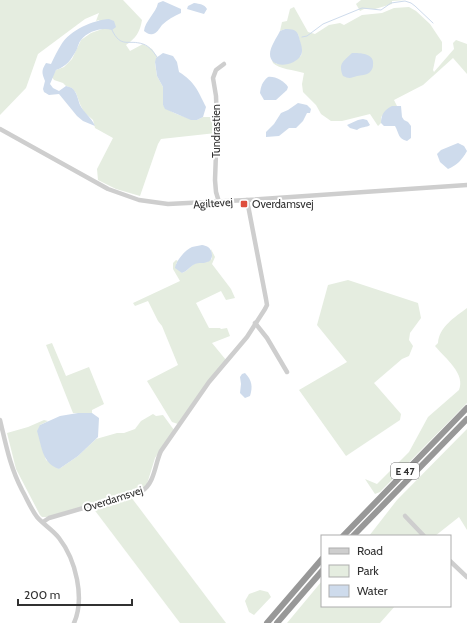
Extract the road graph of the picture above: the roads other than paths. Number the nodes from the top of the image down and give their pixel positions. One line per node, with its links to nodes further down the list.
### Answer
1 (224, 64): 5 (street, Tundrastien)
2 (0, 129): 5 (street, Agiltevej)
3 (467, 185): 4 (street, Agiltevej)
4 (247, 200): 5 (street, Agiltevej); 6 (street, Overdamsvej)
5 (219, 202)
6 (255, 323): 7 (street); 12 (street, Overdamsvej)
7 (287, 372)
8 (467, 408): 13 (highway, E 47)
9 (467, 419): 14 (highway, E 47)
10 (0, 420): 12 (street)
11 (405, 516): 15 (street)
12 (43, 522): 20 (street)
13 (344, 535)
14 (354, 535)
15 (423, 535)
16 (321, 560): 21 (highway)
17 (451, 562): 19 (street)
18 (321, 572): 22 (highway)
19 (467, 577)
20 (74, 623)
21 (267, 623)
22 (277, 623)

